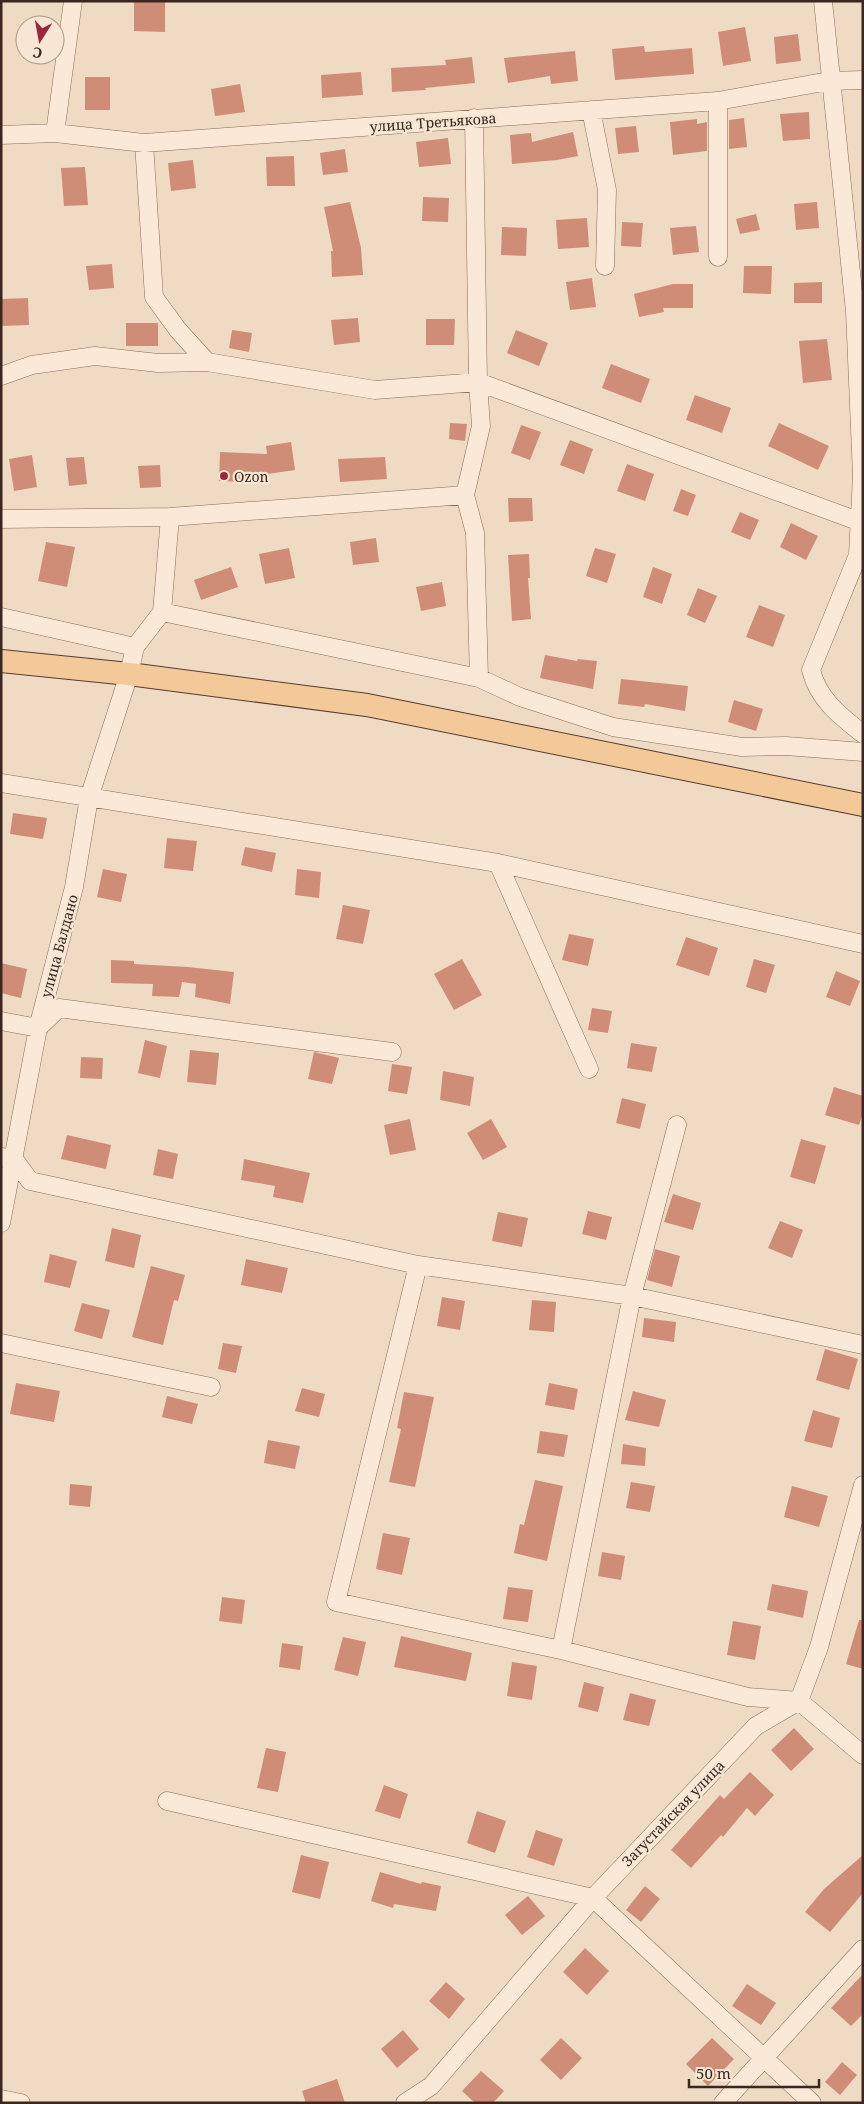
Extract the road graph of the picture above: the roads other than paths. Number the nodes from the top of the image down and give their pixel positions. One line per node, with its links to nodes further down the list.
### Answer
1 (73, 1): 8 (street)
2 (823, 1): 4 (street)
3 (863, 80): 4 (street, улица Третьякова)
4 (830, 81): 5 (street, улица Третьякова); 19 (street)
5 (718, 101): 6 (street, улица Третьякова); 11 (street)
6 (591, 110): 7 (street, улица Третьякова); 12 (street)
7 (474, 118): 10 (street, улица Третьякова); 15 (street)
8 (55, 133): 9 (street, улица Третьякова); 10 (street, улица Третьякова)
9 (1, 135)
10 (144, 143): 13 (street)
11 (718, 257)
12 (605, 266)
13 (207, 362): 14 (street); 15 (street)
14 (1, 376)
15 (478, 382): 16 (street); 19 (street)
16 (465, 495): 17 (street); 25 (street)
17 (170, 517): 18 (street); 20 (street)
18 (1, 519)
19 (858, 521): 26 (street)
20 (162, 612): 22 (street); 25 (street)
21 (1, 617): 22 (street)
22 (135, 647): 24 (street, улица Балдано)
23 (1, 661): 24 (main road)
24 (129, 674): 29 (street, улица Балдано); 30 (main road)
25 (479, 678): 27 (street)
26 (863, 734)
27 (863, 752)
28 (1, 783): 29 (street)
29 (88, 798): 31 (street); 34 (street, улица Балдано)
30 (863, 805)
31 (498, 862): 32 (street); 36 (street)
32 (863, 944)
33 (1, 1021): 34 (street)
34 (38, 1028): 35 (street); 38 (street, улица Балдано)
35 (392, 1052)
36 (589, 1069)
37 (677, 1125): 41 (street)
38 (7, 1158): 39 (street, улица Балдано); 40 (street)
39 (1, 1222)
40 (418, 1265): 41 (street); 46 (street)
41 (632, 1296): 43 (street); 46 (street)
42 (1, 1343): 44 (street)
43 (863, 1345)
44 (211, 1387)
45 (863, 1485): 47 (street)
46 (561, 1650): 47 (street)
47 (799, 1701): 48 (street); 50 (street, Загустайская улица)
48 (863, 1755)
49 (167, 1801): 50 (street)
50 (593, 1898): 52 (street); 55 (street, Загустайская улица)
51 (863, 1949): 52 (street)
52 (763, 2058): 56 (street); 57 (street)
53 (1, 2099): 54 (street)
54 (21, 2103)
55 (406, 2103)
56 (723, 2103)
57 (812, 2103)

